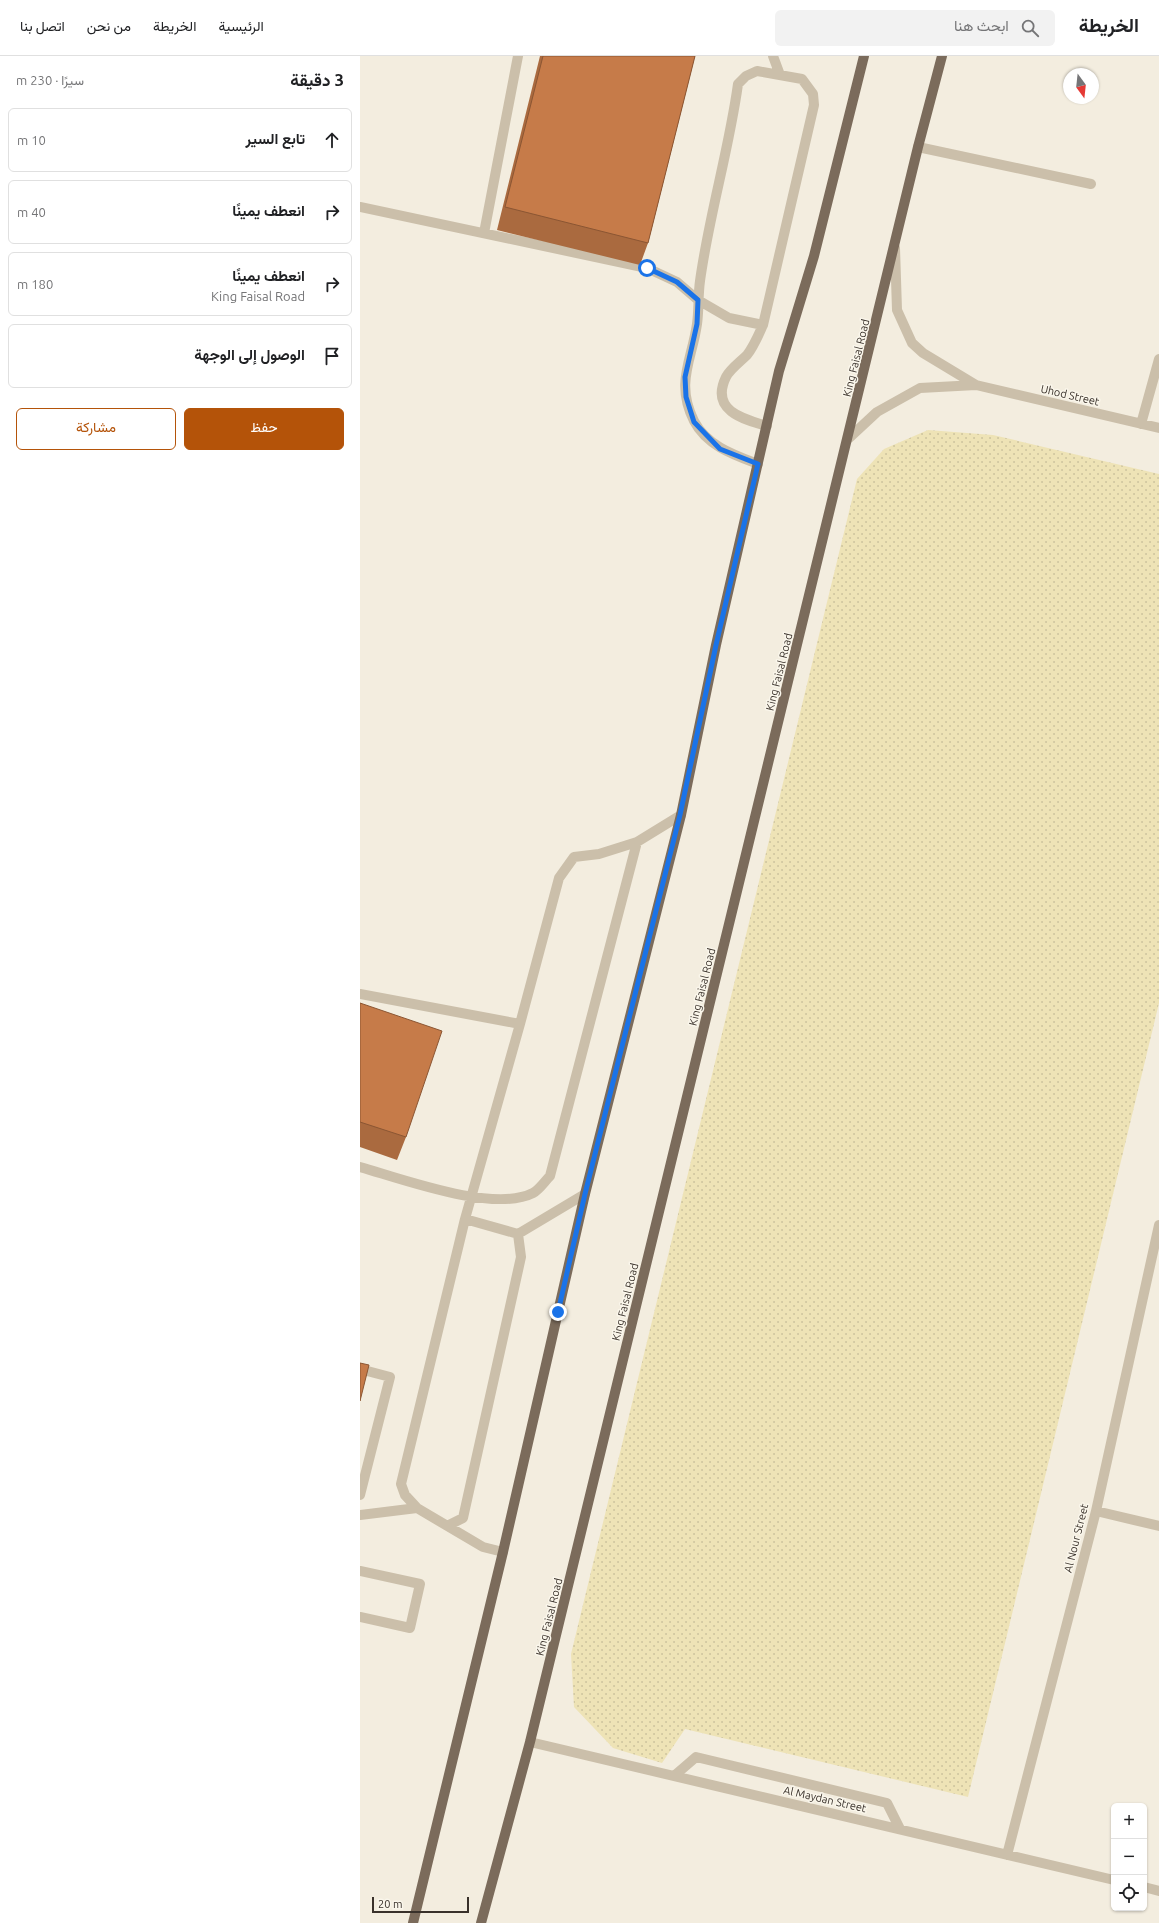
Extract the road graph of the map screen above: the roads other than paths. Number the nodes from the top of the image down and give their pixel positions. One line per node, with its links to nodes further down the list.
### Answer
1 (518, 56): 9 (street)
2 (773, 56): 5 (street)
3 (864, 56): 16 (main road)
4 (942, 56): 6 (main road, King Faisal Road)
5 (780, 75): 11 (street); 12 (street)
6 (918, 147): 7 (street); 10 (main road, King Faisal Road)
7 (1091, 184)
8 (360, 207): 9 (street)
9 (484, 233): 11 (street)
10 (895, 248): 14 (street, Uhod Street); 18 (main road, King Faisal Road)
11 (698, 300): 12 (street); 19 (street)
12 (763, 325): 16 (street)
13 (1159, 359): 15 (street)
14 (976, 385): 15 (street, Uhod Street); 18 (street, Uhod Street)
15 (1141, 424): 17 (street, Uhod Street)
16 (766, 426): 19 (main road)
17 (1159, 428)
18 (849, 438): 40 (main road, King Faisal Road)
19 (758, 464): 20 (main road)
20 (680, 815): 21 (street); 25 (main road)
21 (636, 842): 23 (street); 26 (street)
22 (360, 994): 23 (street)
23 (520, 1024): 26 (street)
24 (360, 1168): 26 (street)
25 (585, 1194): 29 (street); 37 (main road)
26 (471, 1198): 27 (street)
27 (465, 1219): 29 (street); 32 (street)
28 (1159, 1225): 33 (street, Al Nour Street)
29 (518, 1234): 35 (street)
30 (360, 1369): 31 (street)
31 (360, 1496)
32 (418, 1508): 34 (street); 35 (street)
33 (1096, 1511): 36 (street); 43 (street, Al Nour Street)
34 (360, 1515)
35 (449, 1525): 37 (street)
36 (1159, 1526)
37 (503, 1552): 47 (main road)
38 (360, 1571): 39 (street)
39 (360, 1617)
40 (530, 1742): 41 (street, Al Maydan Street); 48 (main road, King Faisal Road)
41 (674, 1776): 42 (street, Al Maydan Street); 42 (street)
42 (900, 1829): 43 (street, Al Maydan Street)
43 (1007, 1855): 44 (street, Al Maydan Street)
44 (1111, 1879)
45 (1147, 1888): 46 (street)
46 (1159, 1891)
47 (413, 1923)
48 (481, 1923)

